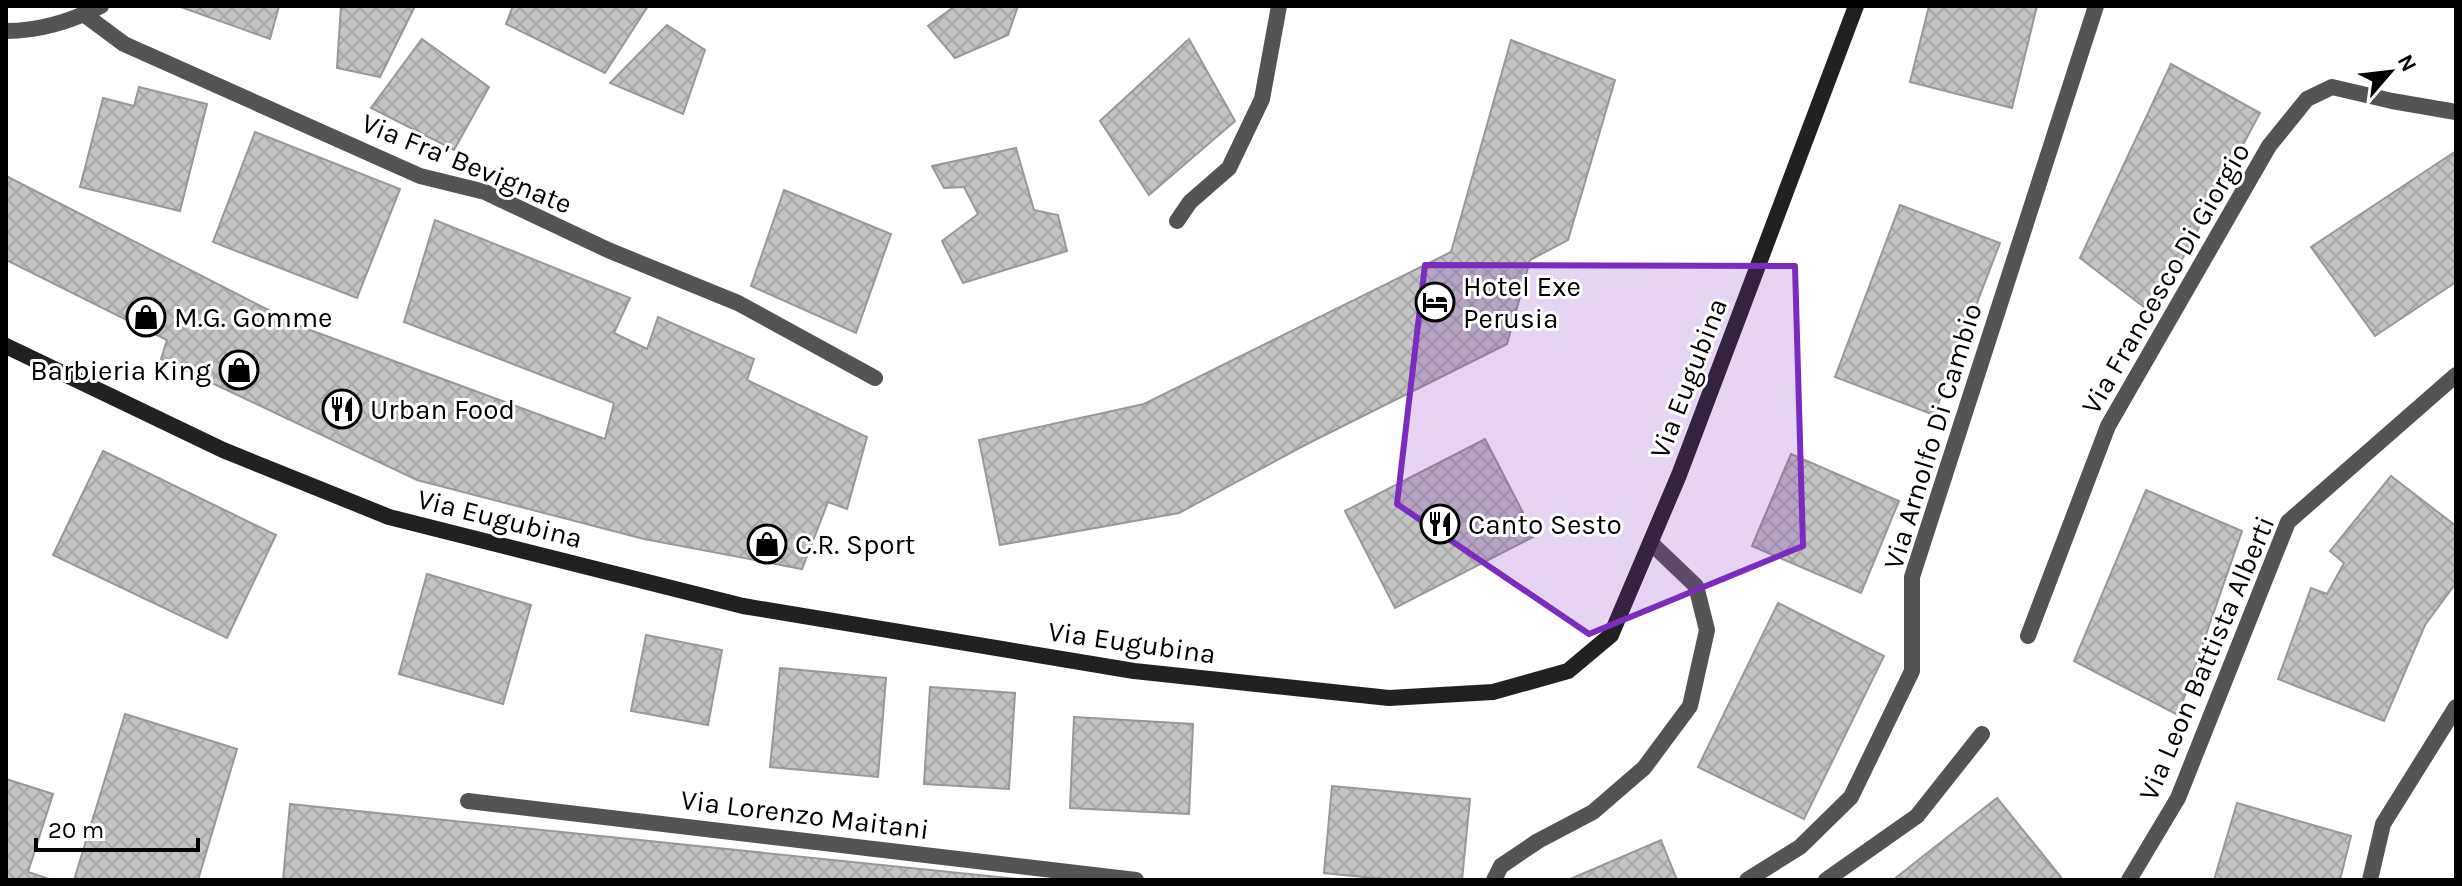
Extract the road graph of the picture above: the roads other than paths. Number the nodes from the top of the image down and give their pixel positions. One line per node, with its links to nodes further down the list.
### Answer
1 (101, 6): 5 (street)
2 (1279, 6): 8 (street)
3 (1856, 6): 12 (main road, Via Eugubina)
4 (2096, 6): 19 (street, Via Arnolfo Di Cambio)
5 (85, 15): 6 (street); 11 (street, Via Fra' Bevignate)
6 (6, 31)
7 (2456, 112): 13 (street, Via Francesco Di Giorgio)
8 (1177, 221)
9 (6, 346): 12 (main road, Via Eugubina)
10 (2456, 375): 21 (street, Via Leon Battista Alberti)
11 (875, 378)
12 (1651, 543): 18 (street)
13 (2028, 636)
14 (2456, 707): 22 (street)
15 (1982, 734): 20 (street)
16 (468, 801): 17 (street, Via Lorenzo Maitani)
17 (1136, 880)
18 (1494, 880)
19 (1747, 880)
20 (1826, 880)
21 (2129, 880)
22 (2370, 880)

